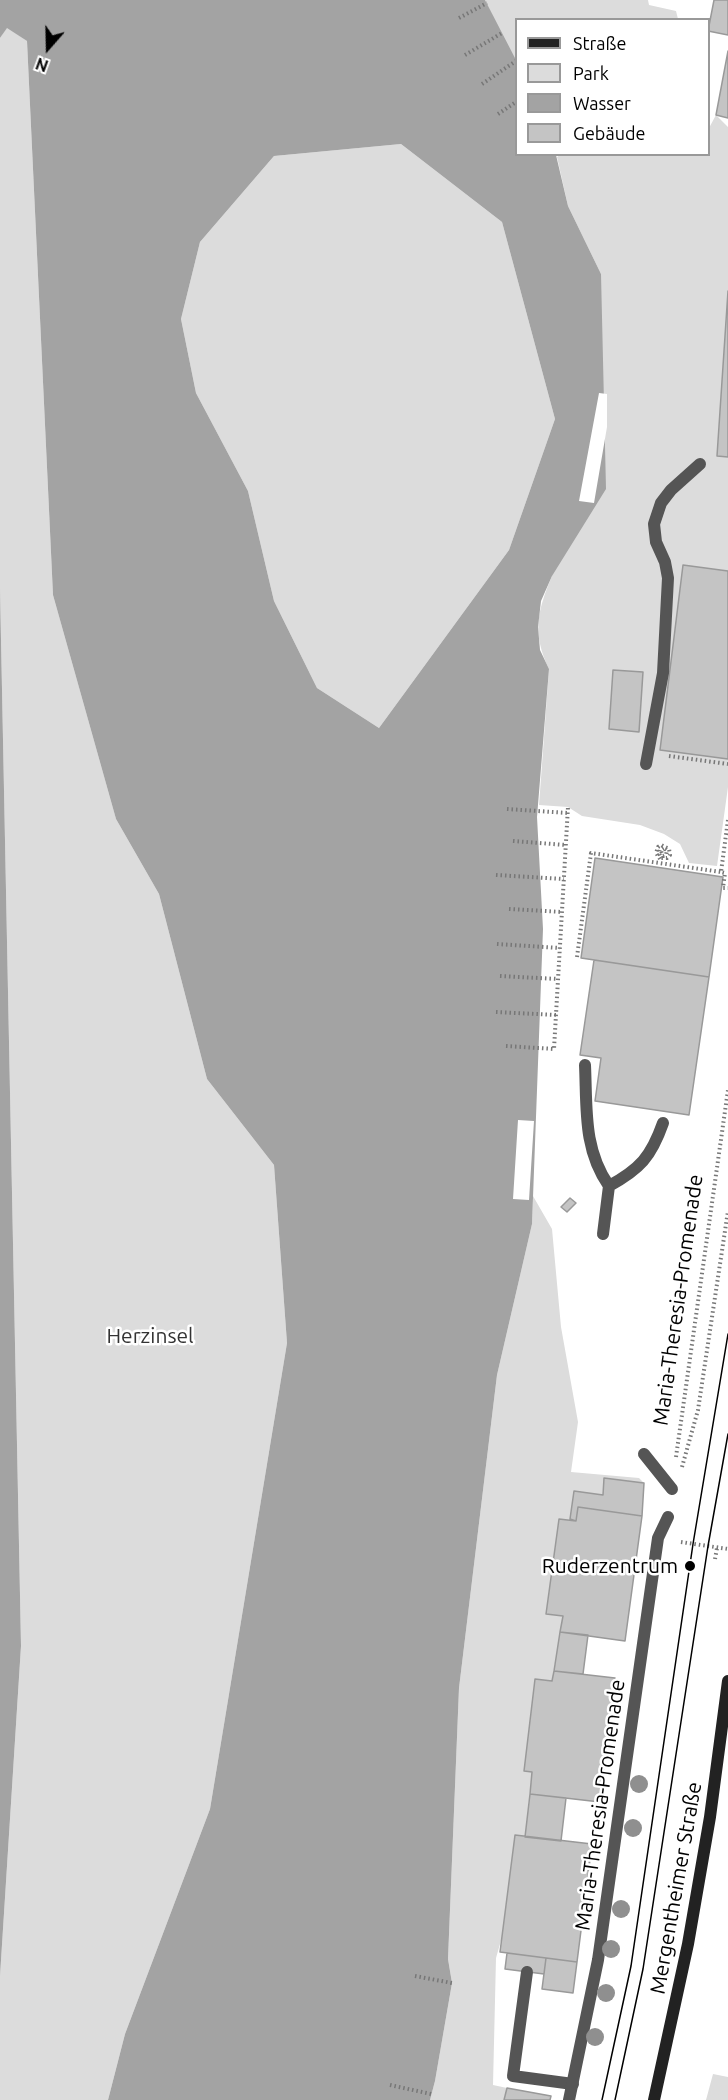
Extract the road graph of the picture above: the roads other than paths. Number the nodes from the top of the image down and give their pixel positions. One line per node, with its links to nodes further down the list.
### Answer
1 (700, 464): 2 (street)
2 (647, 758)
3 (585, 1065): 5 (street)
4 (663, 1123): 5 (street)
5 (609, 1186): 6 (street)
6 (603, 1234)
7 (644, 1454): 8 (street)
8 (672, 1489)
9 (668, 1517): 12 (street, Maria-Theresia-Promenade)
10 (728, 1681): 14 (main road, Mergentheimer Straße)
11 (527, 1972): 12 (street)
12 (573, 2084): 13 (street, Maria-Theresia-Promenade)
13 (569, 2100)
14 (654, 2100)

